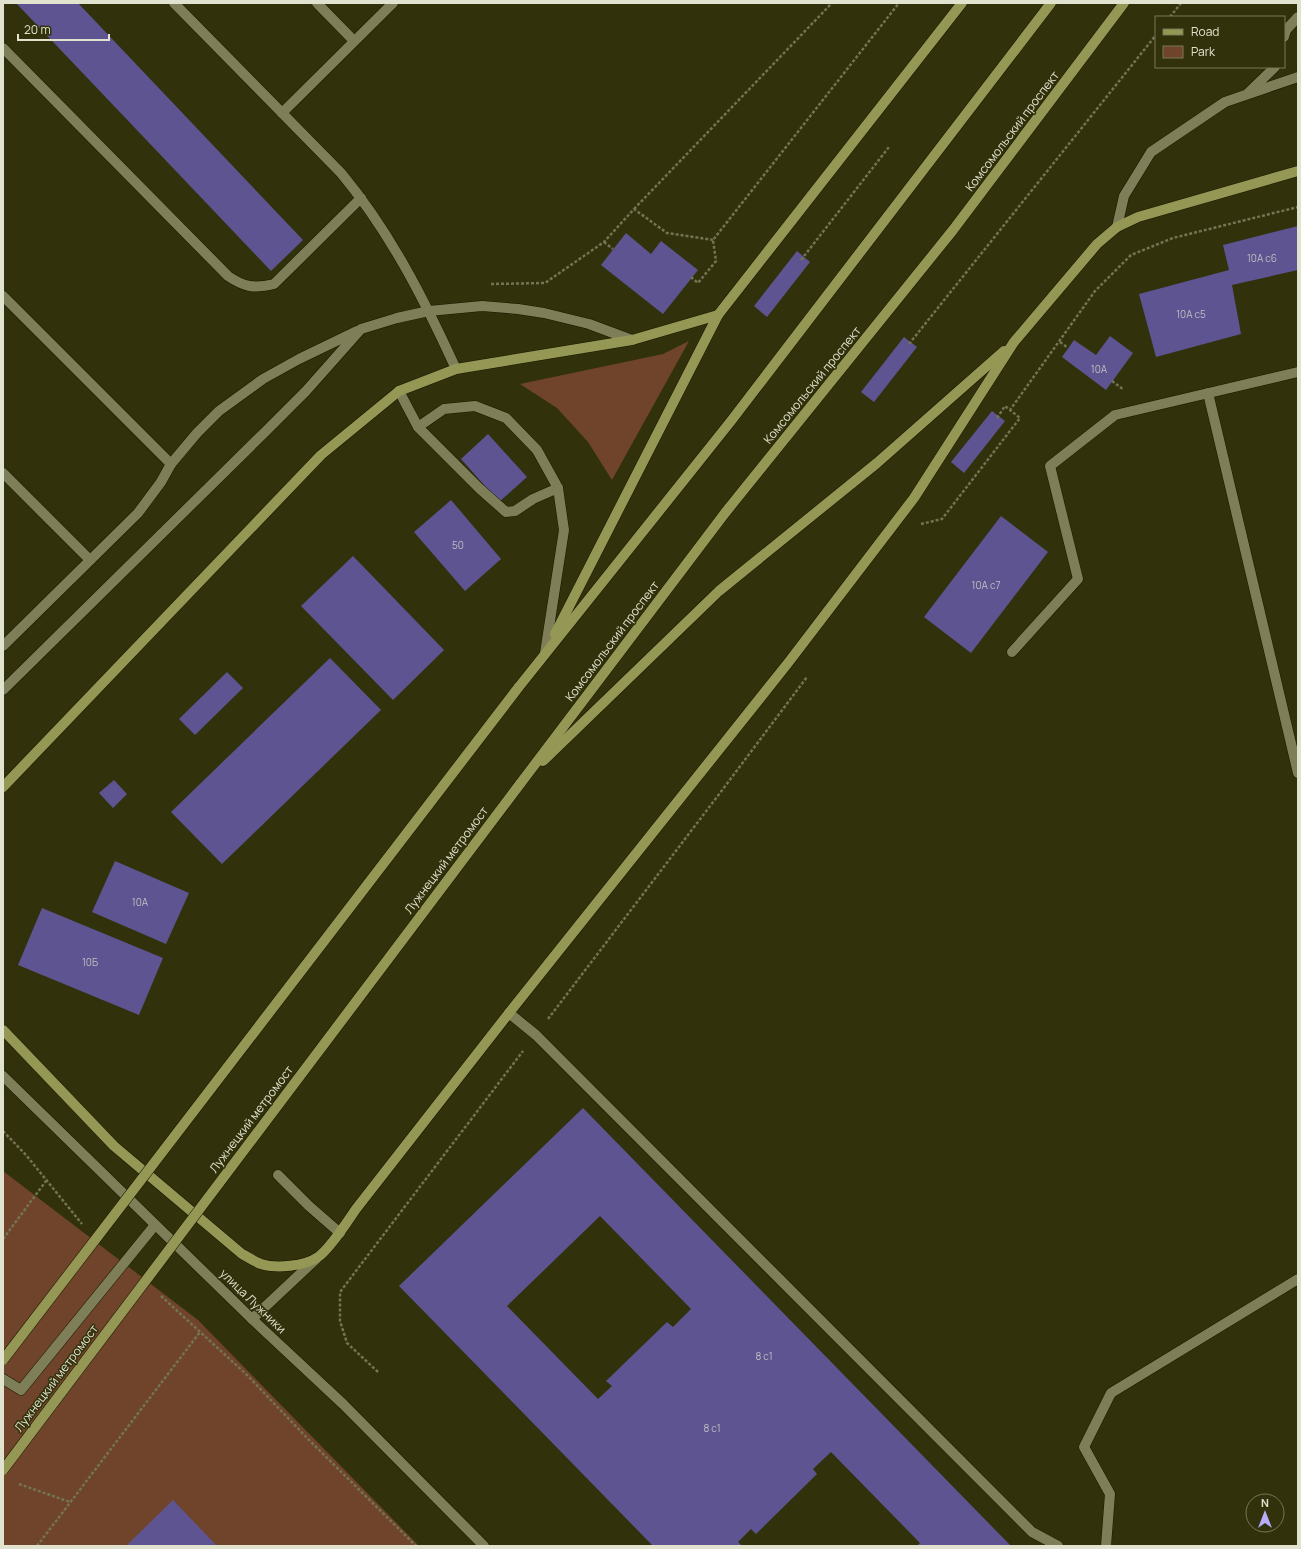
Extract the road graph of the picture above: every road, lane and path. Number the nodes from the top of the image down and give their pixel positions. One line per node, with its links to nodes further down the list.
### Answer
1 (174, 3): 19 (street)
2 (317, 3): 14 (street)
3 (393, 3): 14 (street)
4 (832, 3): 24 (path)
5 (899, 3): 26 (path)
6 (962, 3): 34 (main road)
7 (1051, 3): 55 (main road)
8 (1124, 3): 59 (main road, Комсомольский проспект)
9 (1181, 3): 10 (path)
10 (1171, 16)
11 (1298, 17): 12 (street)
12 (1285, 34)
13 (1155, 36): 39 (path)
14 (354, 41): 19 (street)
15 (3, 48): 22 (street)
16 (1274, 68): 18 (street)
17 (1298, 77): 18 (street)
18 (1246, 96): 25 (street)
19 (282, 112): 22 (street)
20 (889, 147): 29 (path)
21 (1298, 171): 25 (main road)
22 (362, 198): 33 (street)
23 (1298, 207): 38 (path)
24 (634, 209): 26 (path); 27 (path)
25 (1117, 227): 37 (main road)
26 (713, 240): 30 (path)
27 (604, 242): 28 (path); 32 (path)
28 (613, 249)
29 (801, 260)
30 (691, 277)
31 (3, 296): 48 (street)
32 (482, 306): 33 (street); 36 (street)
33 (429, 311): 35 (street); 41 (street)
34 (718, 315): 36 (main road); 55 (main road)
35 (361, 330): 48 (street); 57 (street)
36 (632, 340): 41 (main road)
37 (1014, 342): 59 (main road); 61 (main road)
38 (1060, 342): 40 (path); 45 (path)
39 (910, 344)
40 (1068, 348)
41 (456, 369): 43 (main road)
42 (1298, 372): 44 (street)
43 (399, 391): 47 (street); 60 (main road)
44 (1208, 393): 54 (street); 58 (street)
45 (1010, 410): 46 (path); 51 (path)
46 (997, 418)
47 (418, 427): 50 (street); 50 (street)
48 (171, 464): 52 (street)
49 (3, 473): 52 (street)
50 (558, 488): 55 (street)
51 (920, 524)
52 (90, 560): 53 (street)
53 (3, 646)
54 (1012, 652)
55 (545, 653): 77 (main road, bridge)
56 (808, 676): 63 (path)
57 (3, 690)
58 (1298, 773)
59 (520, 784): 80 (main road, Лужнецкий метромост, bridge)
60 (3, 787)
61 (509, 1013): 63 (street); 70 (main road)
62 (3, 1030): 72 (main road)
63 (536, 1035): 78 (path); 86 (street)
64 (3, 1076): 68 (street, улица Лужники)
65 (3, 1131): 67 (path)
66 (278, 1175): 70 (street)
67 (46, 1181): 69 (path); 71 (path)
68 (155, 1225): 75 (street, улица Лужники); 79 (street)
69 (86, 1228)
70 (340, 1233): 72 (main road)
71 (3, 1240)
72 (319, 1256): 75 (street)
73 (1298, 1280): 87 (street)
74 (159, 1295): 76 (path)
75 (252, 1319): 85 (street, улица Лужники)
76 (200, 1332): 82 (path); 84 (path)
77 (3, 1360)
78 (378, 1372)
79 (3, 1379)
80 (3, 1470)
81 (18, 1484): 82 (path)
82 (70, 1502): 83 (path)
83 (37, 1546)
84 (416, 1546)
85 (484, 1546)
86 (1058, 1546)
87 (1106, 1546)

